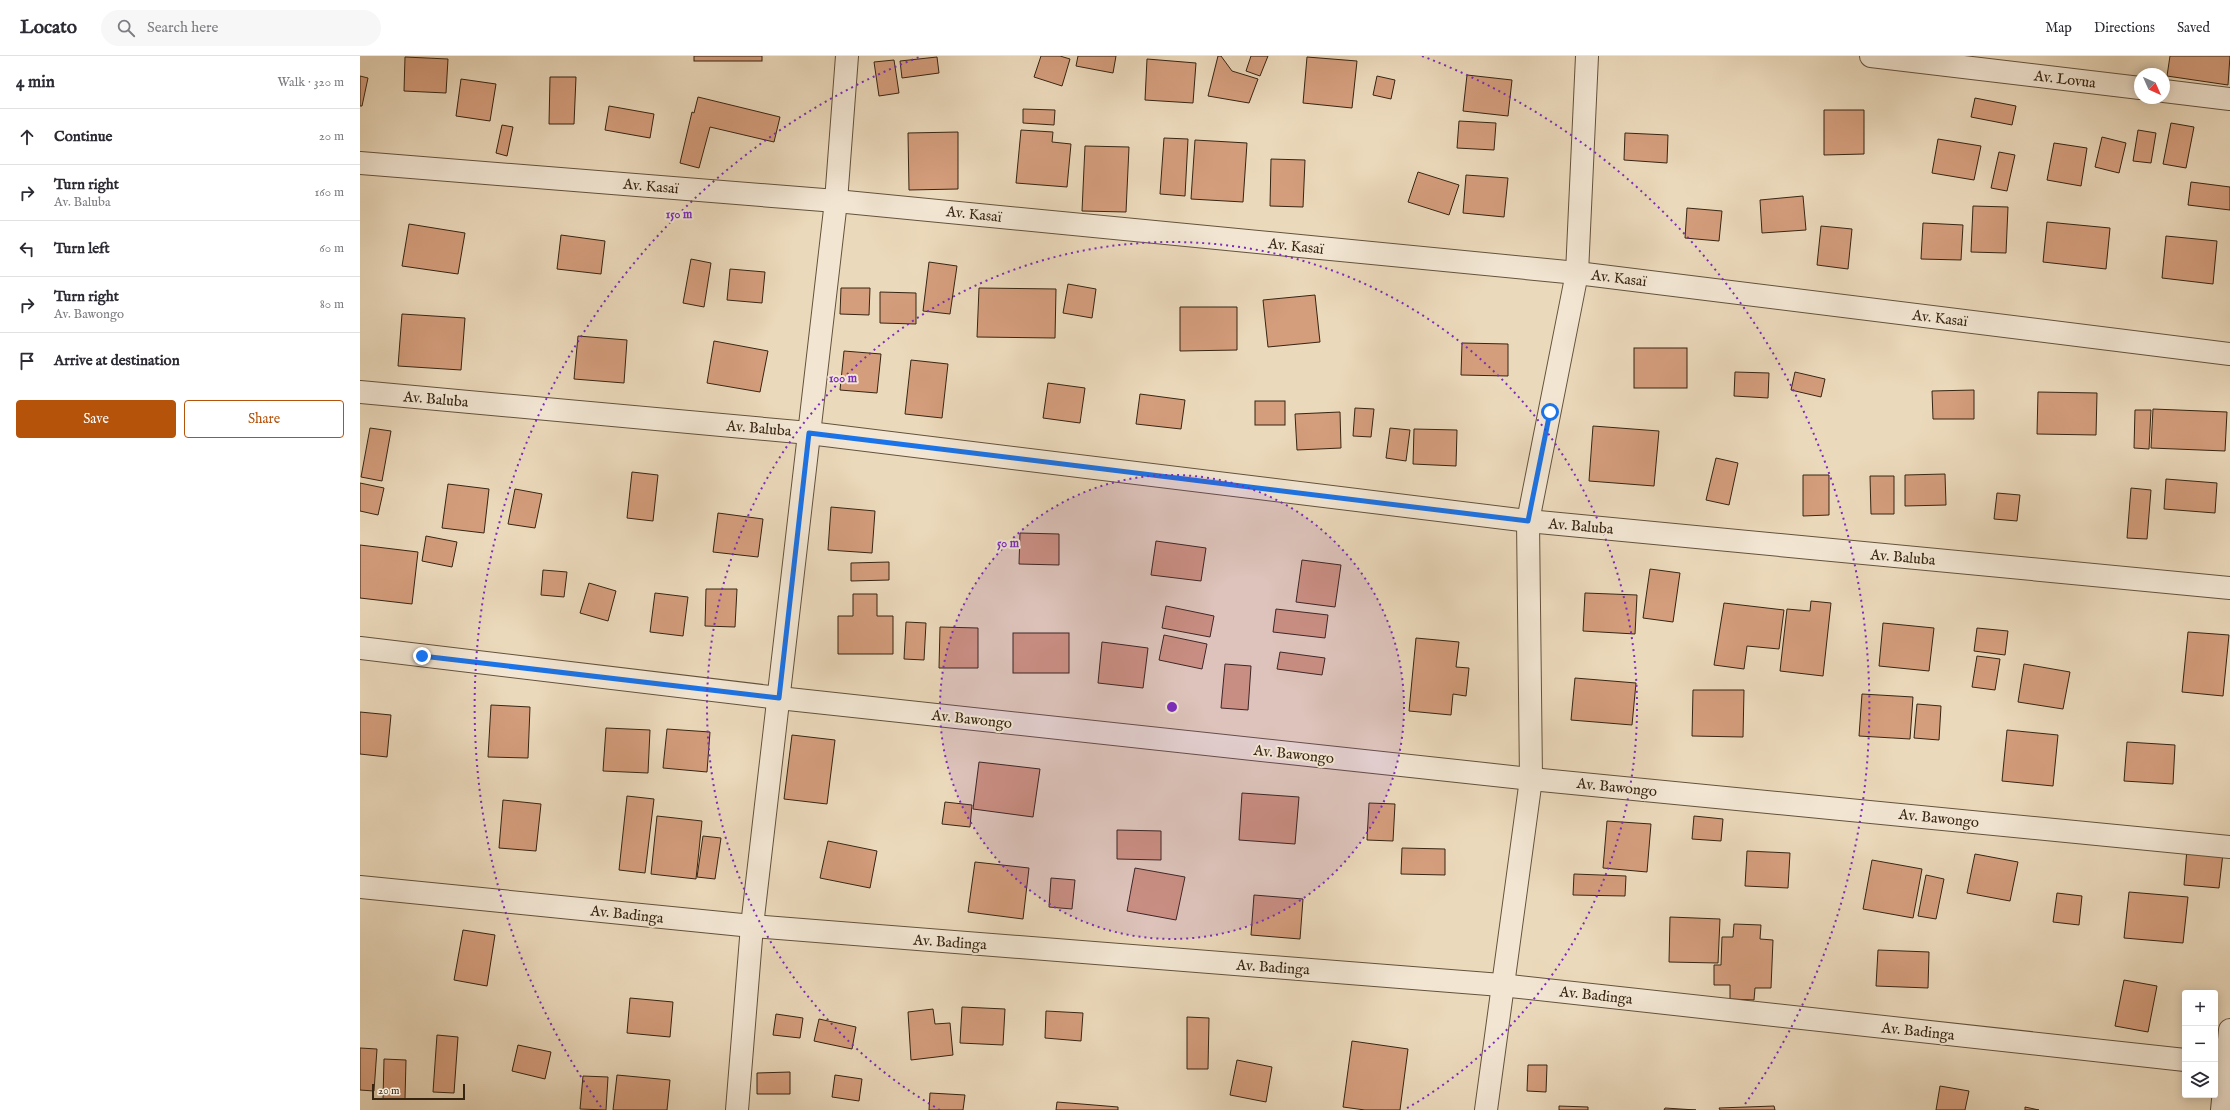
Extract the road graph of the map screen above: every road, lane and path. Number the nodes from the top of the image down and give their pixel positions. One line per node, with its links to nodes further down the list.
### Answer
1 (847, 56): 8 (street)
2 (1587, 56): 9 (street)
3 (1871, 56): 4 (street, Av. Lovua)
4 (2134, 87)
5 (2170, 92): 6 (street)
6 (2230, 99)
7 (360, 163): 8 (street, Av. Kasaï)
8 (836, 200): 9 (street, Av. Kasaï); 12 (street)
9 (1577, 273): 10 (street, Av. Kasaï); 13 (street)
10 (2230, 354)
11 (360, 392): 12 (street, Av. Baluba)
12 (809, 433): 13 (street, Av. Baluba); 16 (street)
13 (1528, 521): 14 (street, Av. Baluba); 17 (street)
14 (2230, 588)
15 (360, 648): 16 (street, Av. Bawongo)
16 (779, 698): 17 (street, Av. Bawongo); 20 (street)
17 (1530, 779): 18 (street, Av. Bawongo); 21 (street)
18 (2230, 846)
19 (360, 887): 20 (street, Av. Badinga)
20 (752, 926): 21 (street, Av. Badinga); 25 (street)
21 (1501, 985): 23 (street, Av. Badinga); 26 (street)
22 (2230, 1030): 24 (street)
23 (2182, 1060)
24 (2224, 1065): 27 (street)
25 (737, 1110)
26 (1486, 1110)
27 (2222, 1110)

